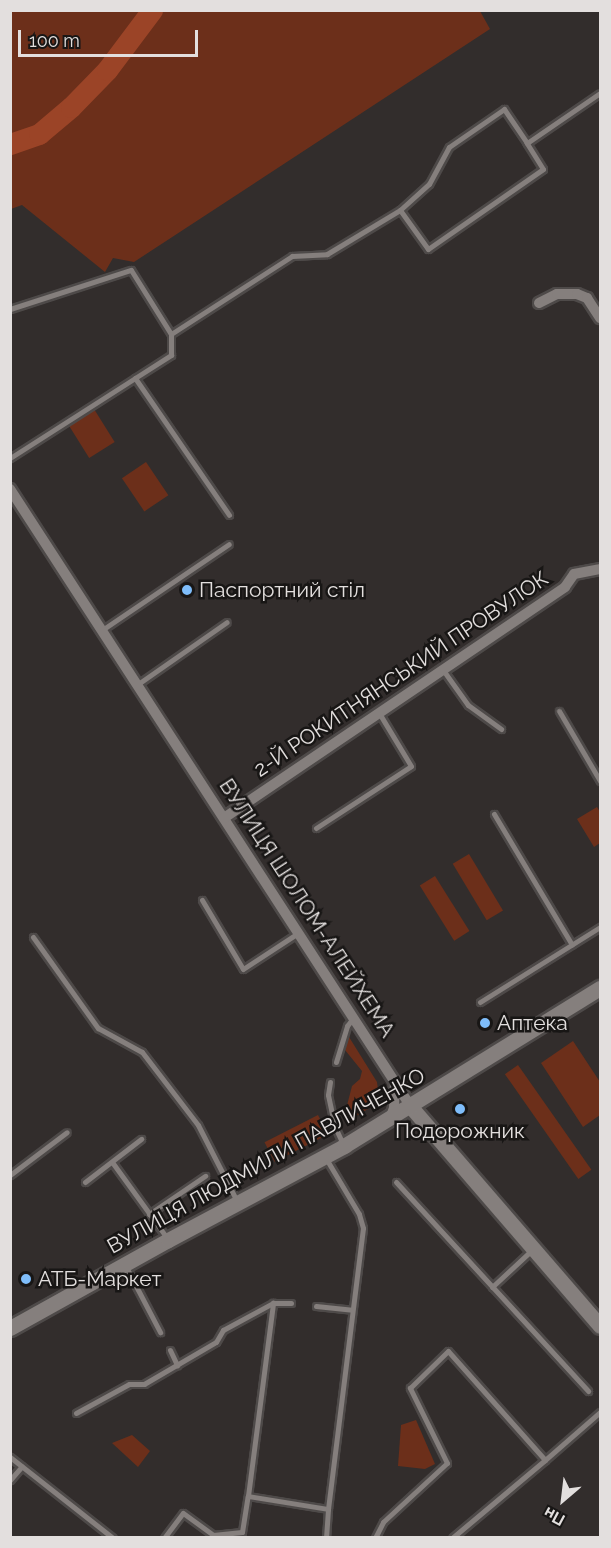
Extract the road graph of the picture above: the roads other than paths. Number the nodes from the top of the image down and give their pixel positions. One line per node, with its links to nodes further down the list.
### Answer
1 (600, 93): 2 (lane)
2 (527, 143): 3 (lane); 3 (lane)
3 (400, 210): 7 (lane)
4 (539, 303): 6 (street)
5 (10, 309): 7 (lane)
6 (600, 318)
7 (171, 334): 8 (lane)
8 (135, 378): 9 (lane); 11 (lane)
9 (10, 458)
10 (10, 489): 15 (street, ВУЛИЦЯ ШОЛОМ-АЛЕЙХЕМА)
11 (229, 515)
12 (229, 544): 15 (lane)
13 (600, 569): 16 (street, 2-Й РОКИТНЯНСЬКИЙ ПРОВУЛОК)
14 (228, 622): 17 (lane)
15 (102, 630): 17 (street, ВУЛИЦЯ ШОЛОМ-АЛЕЙХЕМА)
16 (443, 670): 19 (street, 2-Й РОКИТНЯНСЬКИЙ ПРОВУЛОК); 20 (lane)
17 (138, 684): 23 (street, ВУЛИЦЯ ШОЛОМ-АЛЕЙХЕМА)
18 (559, 711): 21 (lane)
19 (379, 713): 23 (street, 2-Й РОКИТНЯНСЬКИЙ ПРОВУЛОК); 24 (lane)
20 (501, 729)
21 (600, 781)
22 (494, 814): 29 (lane)
23 (224, 818): 27 (street, ВУЛИЦЯ ШОЛОМ-АЛЕЙХЕМА)
24 (316, 828)
25 (202, 900): 27 (lane)
26 (600, 927): 29 (lane)
27 (298, 933): 32 (street, ВУЛИЦЯ ШОЛОМ-АЛЕЙХЕМА)
28 (33, 937): 49 (lane)
29 (572, 945): 31 (lane)
30 (600, 988): 36 (main road, ВУЛИЦЯ ЛЮДМИЛИ ПАВЛИЧЕНКО)
31 (480, 1002)
32 (353, 1018): 33 (lane); 35 (street, ВУЛИЦЯ ШОЛОМ-АЛЕЙХЕМА)
33 (336, 1062)
34 (330, 1082): 42 (lane)
35 (395, 1083): 36 (street); 37 (street, ВУЛИЦЯ ШОЛОМ-АЛЕЙХЕМА); 38 (street)
36 (434, 1093): 37 (main road, ВУЛИЦЯ ЛЮДМИЛИ ПАВЛИЧЕНКО); 39 (main road)
37 (411, 1107): 38 (main road, ВУЛИЦЯ ЛЮДМИЛИ ПАВЛИЧЕНКО); 39 (main road, ВУЛИЦЯ ШОЛОМ-АЛЕЙХЕМА)
38 (390, 1119): 39 (main road); 42 (main road, ВУЛИЦЯ ЛЮДМИЛИ ПАВЛИЧЕНКО)
39 (431, 1129): 52 (main road, ВУЛИЦЯ ШОЛОМ-АЛЕЙХЕМА)
40 (67, 1132): 45 (lane)
41 (141, 1139): 44 (lane)
42 (344, 1146): 43 (main road, ВУЛИЦЯ ЛЮДМИЛИ ПАВЛИЧЕНКО)
43 (325, 1157): 49 (main road, ВУЛИЦЯ ЛЮДМИЛИ ПАВЛИЧЕНКО); 58 (lane)
44 (112, 1162): 47 (lane); 50 (lane)
45 (10, 1175)
46 (205, 1176): 50 (lane)
47 (85, 1182)
48 (396, 1182): 54 (lane)
49 (238, 1204): 51 (main road, ВУЛИЦЯ ЛЮДМИЛИ ПАВЛИЧЕНКО)
50 (149, 1214): 51 (lane)
51 (168, 1240): 53 (main road, ВУЛИЦЯ ЛЮДМИЛИ ПАВЛИЧЕНКО)
52 (534, 1248): 54 (lane); 59 (main road, ВУЛИЦЯ ШОЛОМ-АЛЕЙХЕМА)
53 (124, 1264): 60 (main road, ВУЛИЦЯ ЛЮДМИЛИ ПАВЛИЧЕНКО); 61 (lane)
54 (492, 1287): 64 (lane)
55 (273, 1303): 56 (lane); 63 (lane); 71 (lane)
56 (291, 1303)
57 (316, 1306): 58 (lane)
58 (352, 1310): 72 (lane)
59 (600, 1326)
60 (10, 1328)
61 (160, 1332)
62 (170, 1350): 63 (lane)
63 (177, 1365): 66 (lane)
64 (588, 1391)
65 (600, 1412): 68 (lane)
66 (76, 1413)
67 (10, 1457): 69 (lane)
68 (545, 1460): 76 (lane); 77 (lane)
69 (21, 1466): 70 (lane); 73 (lane)
70 (10, 1480)
71 (248, 1496): 72 (lane); 74 (lane)
72 (328, 1509): 75 (lane)
73 (113, 1538)
74 (164, 1538)
75 (327, 1538)
76 (375, 1538)
77 (452, 1538)

